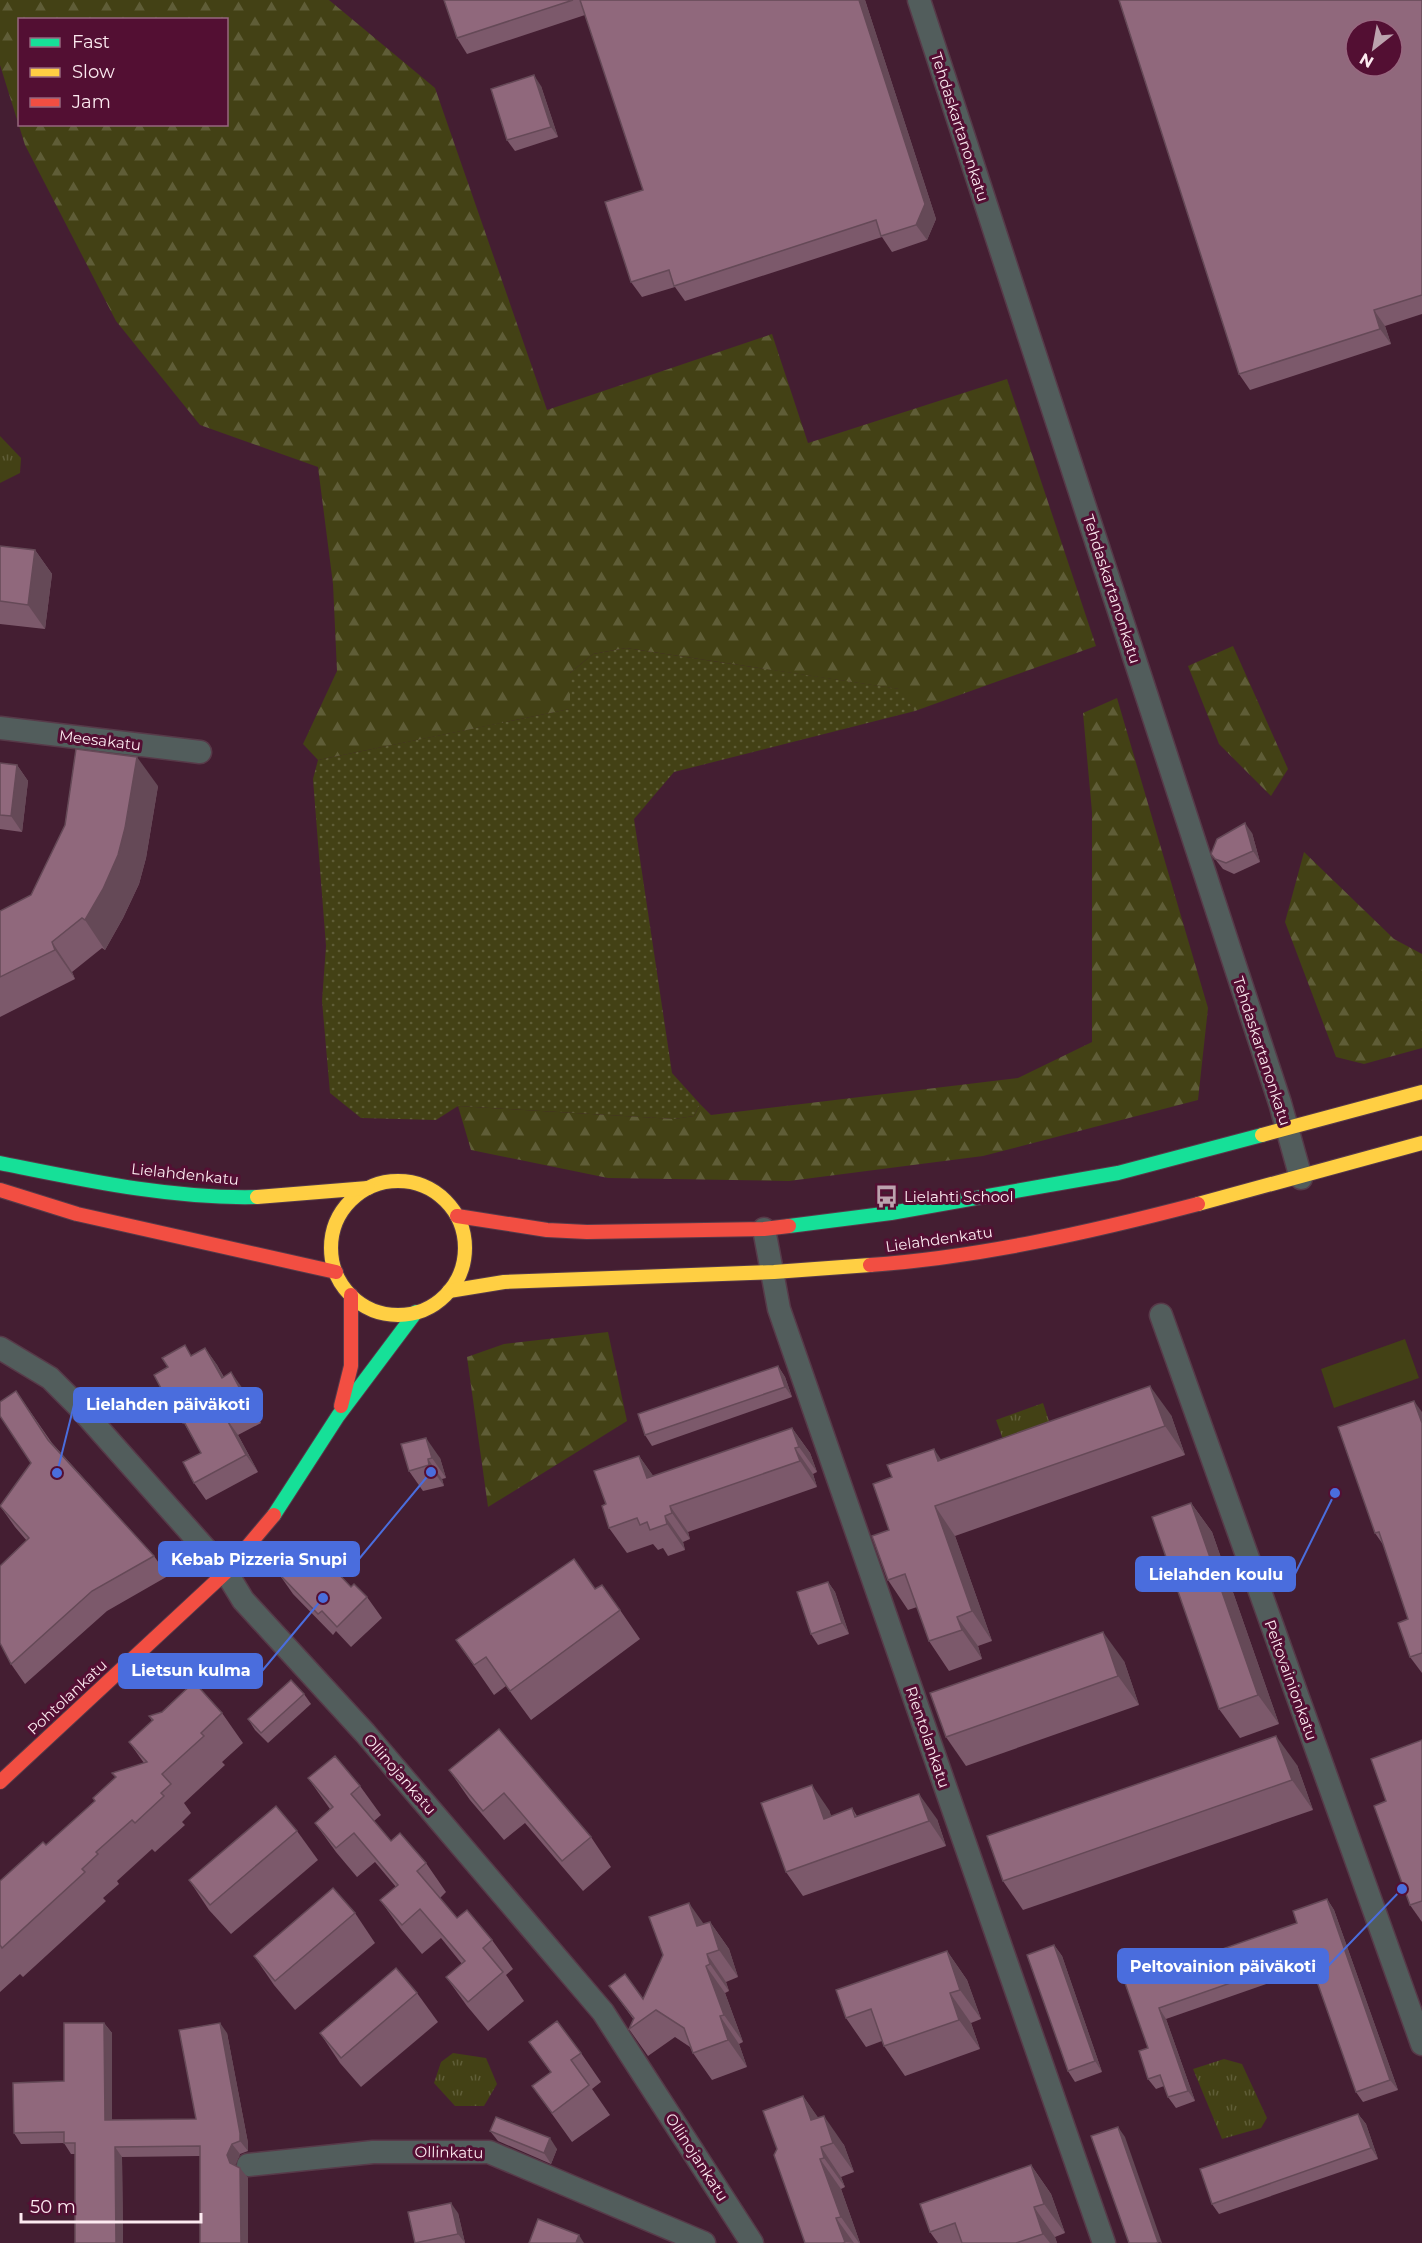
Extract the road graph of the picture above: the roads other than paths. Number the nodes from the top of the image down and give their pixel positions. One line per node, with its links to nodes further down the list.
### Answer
1 (919, 0): 5 (street, Tehdaskartanonkatu)
2 (0, 728): 3 (street, Meesakatu)
3 (200, 752)
4 (1422, 1092): 5 (main road)
5 (1288, 1129): 8 (street, Tehdaskartanonkatu); 12 (main road)
6 (1422, 1143): 8 (main road, Lielahdenkatu)
7 (0, 1163): 9 (main road, Lielahdenkatu)
8 (1301, 1178): 14 (main road, Lielahdenkatu)
9 (368, 1188): 11 (main road); 13 (main road)
10 (0, 1191): 13 (main road)
11 (457, 1216): 12 (main road); 15 (main road)
12 (764, 1229): 14 (street, Rientolankatu)
13 (336, 1272): 16 (main road)
14 (774, 1272): 15 (main road, Lielahdenkatu); 27 (street, Rientolankatu)
15 (449, 1291): 17 (main road)
16 (351, 1295): 17 (main road); 20 (main road, Pohtolankatu)
17 (416, 1312): 20 (main road, Pohtolankatu)
18 (1161, 1315): 23 (street, Peltovainionkatu)
19 (0, 1348): 21 (street, Ollinojankatu)
20 (338, 1416): 21 (main road, Pohtolankatu)
21 (226, 1572): 22 (main road, Pohtolankatu); 26 (street, Ollinojankatu)
22 (0, 1782)
23 (1422, 2044)
24 (248, 2165): 25 (street, Ollinkatu)
25 (704, 2243)
26 (752, 2243)
27 (1104, 2243)

